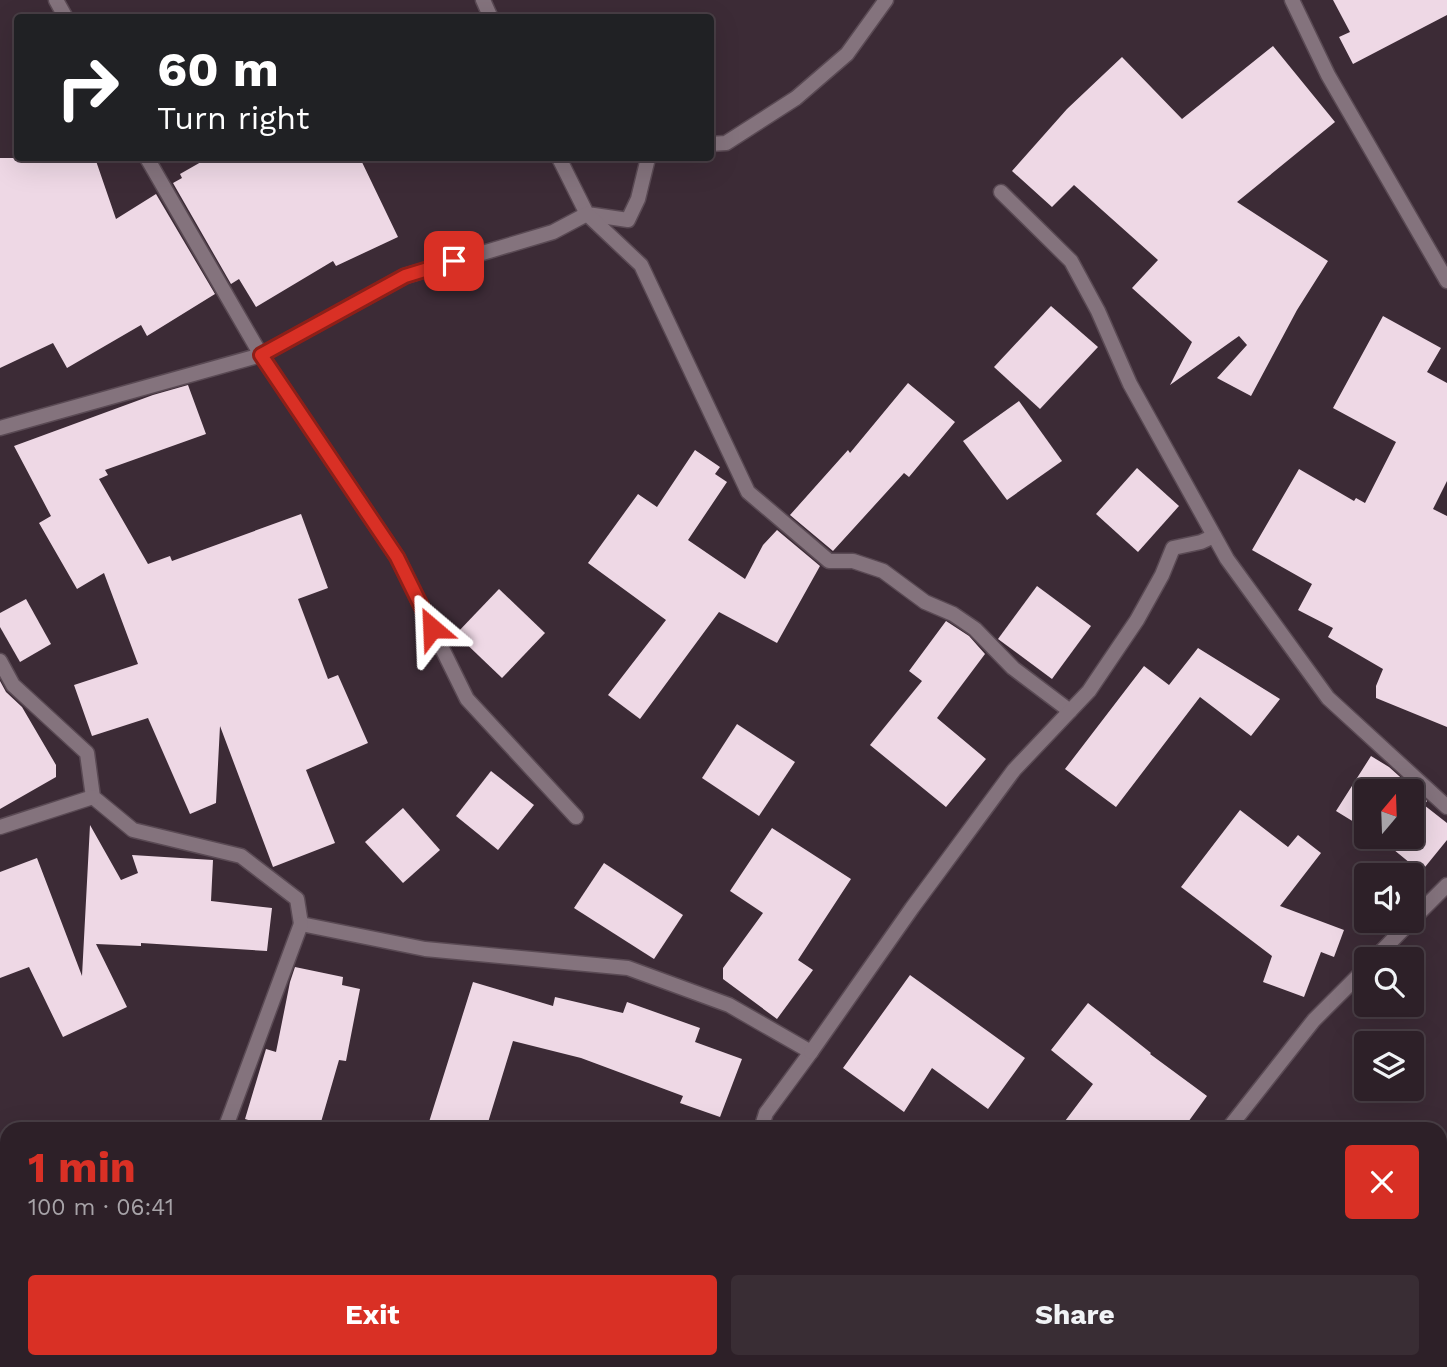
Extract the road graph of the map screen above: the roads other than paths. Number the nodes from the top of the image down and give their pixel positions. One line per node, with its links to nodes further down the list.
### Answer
1 (886, 0): 3 (street)
2 (1292, 0): 9 (street)
3 (714, 144)
4 (149, 161): 10 (street)
5 (560, 161): 8 (street)
6 (647, 161): 8 (street)
7 (1001, 192): 12 (street)
8 (587, 214): 10 (street); 14 (street)
9 (1447, 281)
10 (261, 355): 11 (street); 17 (street)
11 (0, 428)
12 (1214, 536): 14 (street); 16 (street)
13 (0, 661): 15 (street)
14 (1070, 711): 25 (street)
15 (93, 797): 18 (street); 21 (street)
16 (1447, 807)
17 (576, 817)
18 (0, 827)
19 (1447, 885): 20 (street)
20 (1424, 908)
21 (301, 924): 25 (street); 26 (street)
22 (1399, 933): 23 (street)
23 (1386, 947)
24 (1354, 980): 28 (street)
25 (811, 1052): 27 (street)
26 (228, 1122)
27 (763, 1122)
28 (1234, 1122)

